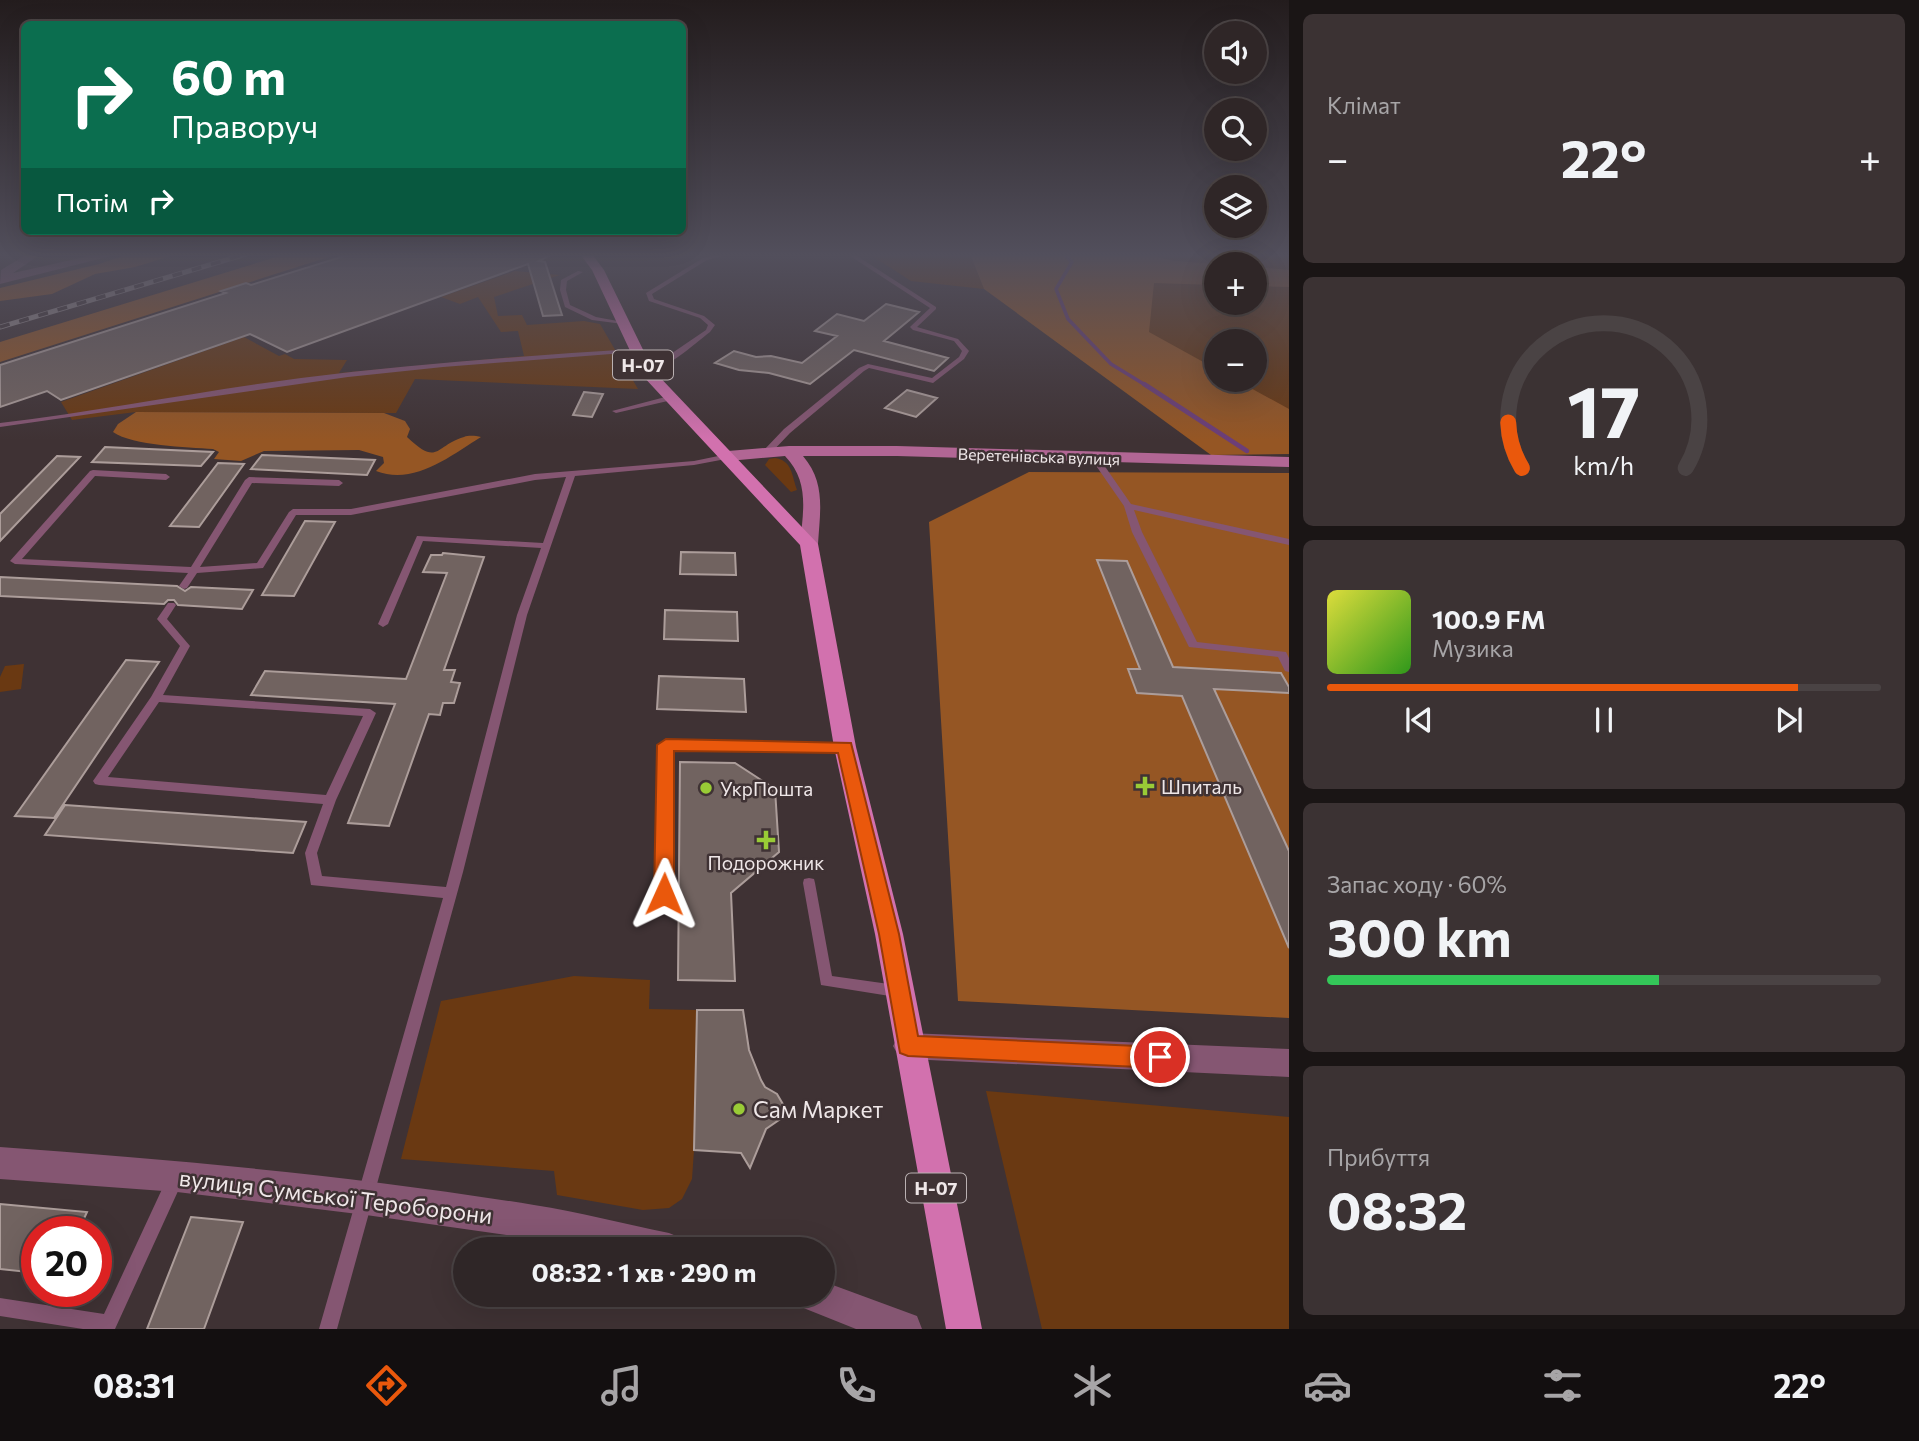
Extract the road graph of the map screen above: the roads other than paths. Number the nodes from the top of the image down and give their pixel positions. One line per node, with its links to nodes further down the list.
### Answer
1 (588, 316): 5 (lane)
2 (618, 316): 5 (main road, Н-07)
3 (699, 316): 7 (lane)
4 (926, 316): 13 (lane)
5 (621, 323): 6 (main road, Н-07)
6 (635, 351): 7 (main road, Н-07); 10 (lane)
7 (646, 371): 8 (main road, Н-07)
8 (669, 398): 9 (lane); 14 (main road, Н-07)
9 (616, 411)
10 (0, 425)
11 (789, 451): 12 (street, Веретенівська вулиця); 13 (street, Веретенівська вулиця); 19 (street)
12 (846, 451): 15 (street, Веретенівська вулиця); 19 (street)
13 (767, 452): 14 (street, Веретенівська вулиця)
14 (728, 456): 17 (lane); 23 (main road, Н-07)
15 (1094, 457): 16 (street, Веретенівська вулиця); 21 (lane)
16 (1289, 462)
17 (572, 473): 24 (lane); 25 (lane)
18 (166, 477): 25 (lane)
19 (811, 478): 23 (street)
20 (339, 482): 25 (lane)
21 (1128, 506): 22 (lane); 29 (lane)
22 (1289, 542)
23 (809, 544): 31 (main road, Н-07)
24 (546, 547): 28 (lane); 34 (lane)
25 (194, 570): 26 (lane)
26 (184, 586)
27 (171, 605): 30 (lane)
28 (383, 624)
29 (1289, 669)
30 (156, 698): 32 (lane); 32 (lane)
31 (845, 747): 35 (lane); 36 (main road, Н-07)
32 (330, 800): 34 (lane)
33 (809, 883): 36 (lane)
34 (450, 894): 41 (lane)
35 (664, 894)
36 (899, 992): 37 (main road, Н-07)
37 (908, 1046): 38 (street); 48 (main road, Н-07)
38 (1289, 1063)
39 (0, 1163): 40 (street, вулиця Сумської Тероборони)
40 (177, 1176): 41 (street, вулиця Сумської Тероборони); 45 (lane)
41 (366, 1198): 42 (street, вулиця Сумської Тероборони); 46 (lane)
42 (607, 1237)
43 (835, 1303): 47 (street)
44 (0, 1307): 45 (lane)
45 (107, 1326)
46 (328, 1329)
47 (904, 1329)
48 (964, 1329)

